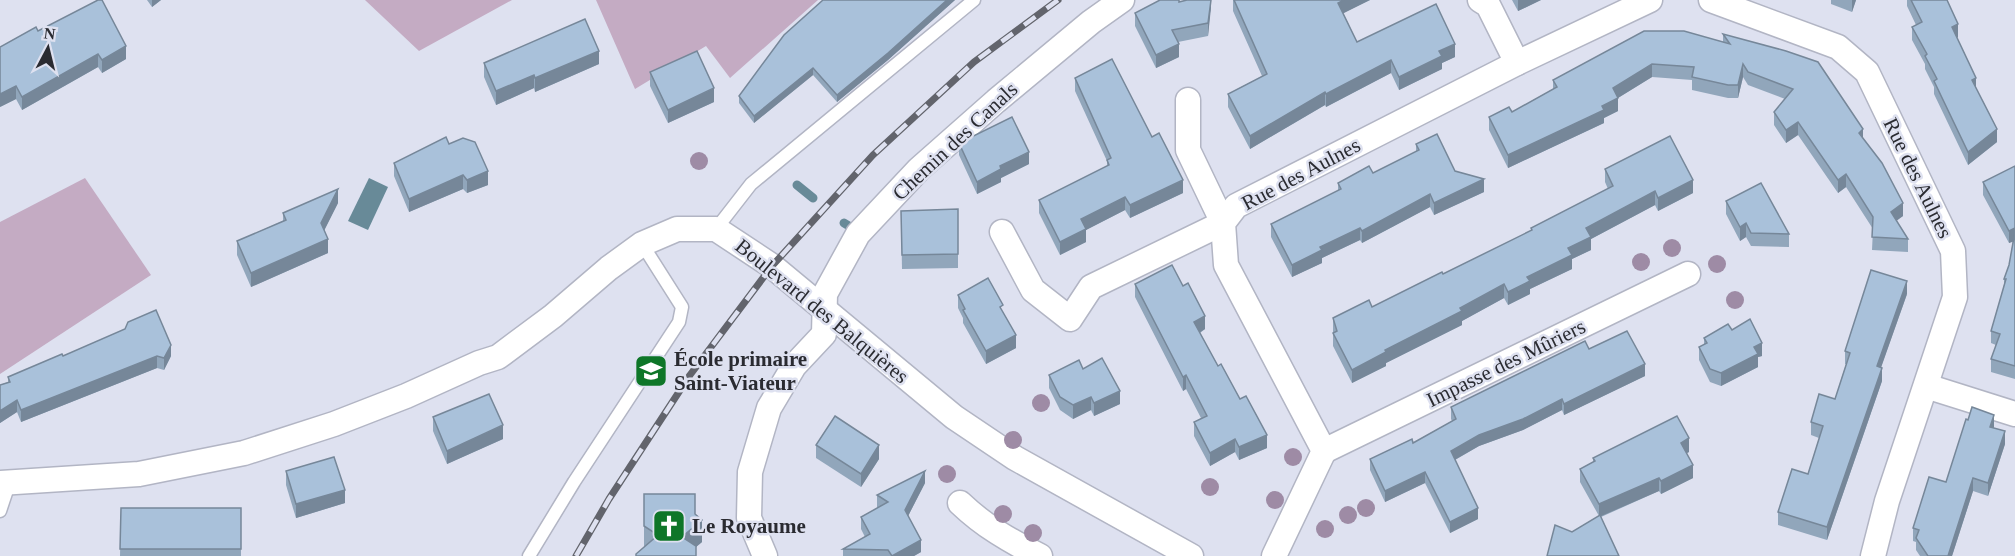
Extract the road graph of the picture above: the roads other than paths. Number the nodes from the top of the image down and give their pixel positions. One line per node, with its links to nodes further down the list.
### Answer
1 (974, 0): 9 (lane)
2 (1122, 0): 13 (street, Chemin des Canals)
3 (1480, 0): 6 (street)
4 (1650, 0): 6 (street, Rue des Aulnes)
5 (1711, 0): 14 (street, Rue des Aulnes)
6 (1517, 63): 8 (street, Rue des Aulnes)
7 (1188, 100): 8 (street)
8 (1222, 224): 10 (street); 16 (street, Rue des Aulnes)
9 (716, 229): 11 (street, Boulevard des Balquières); 13 (street, Boulevard des Balquières)
10 (1002, 232)
11 (642, 244): 17 (street, Boulevard des Balquières); 20 (lane)
12 (1688, 274): 16 (street, Impasse des Mûriers)
13 (824, 310): 21 (street, Chemin des Canals); 23 (street, Boulevard des Balquières)
14 (1926, 386): 15 (street); 25 (street, Rue des Aulnes)
15 (2015, 414)
16 (1324, 451): 24 (street)
17 (5, 484): 19 (lane)
18 (960, 503): 22 (street)
19 (0, 511)
20 (529, 556)
21 (765, 556)
22 (1040, 556)
23 (1191, 556)
24 (1274, 556)
25 (1874, 556)

